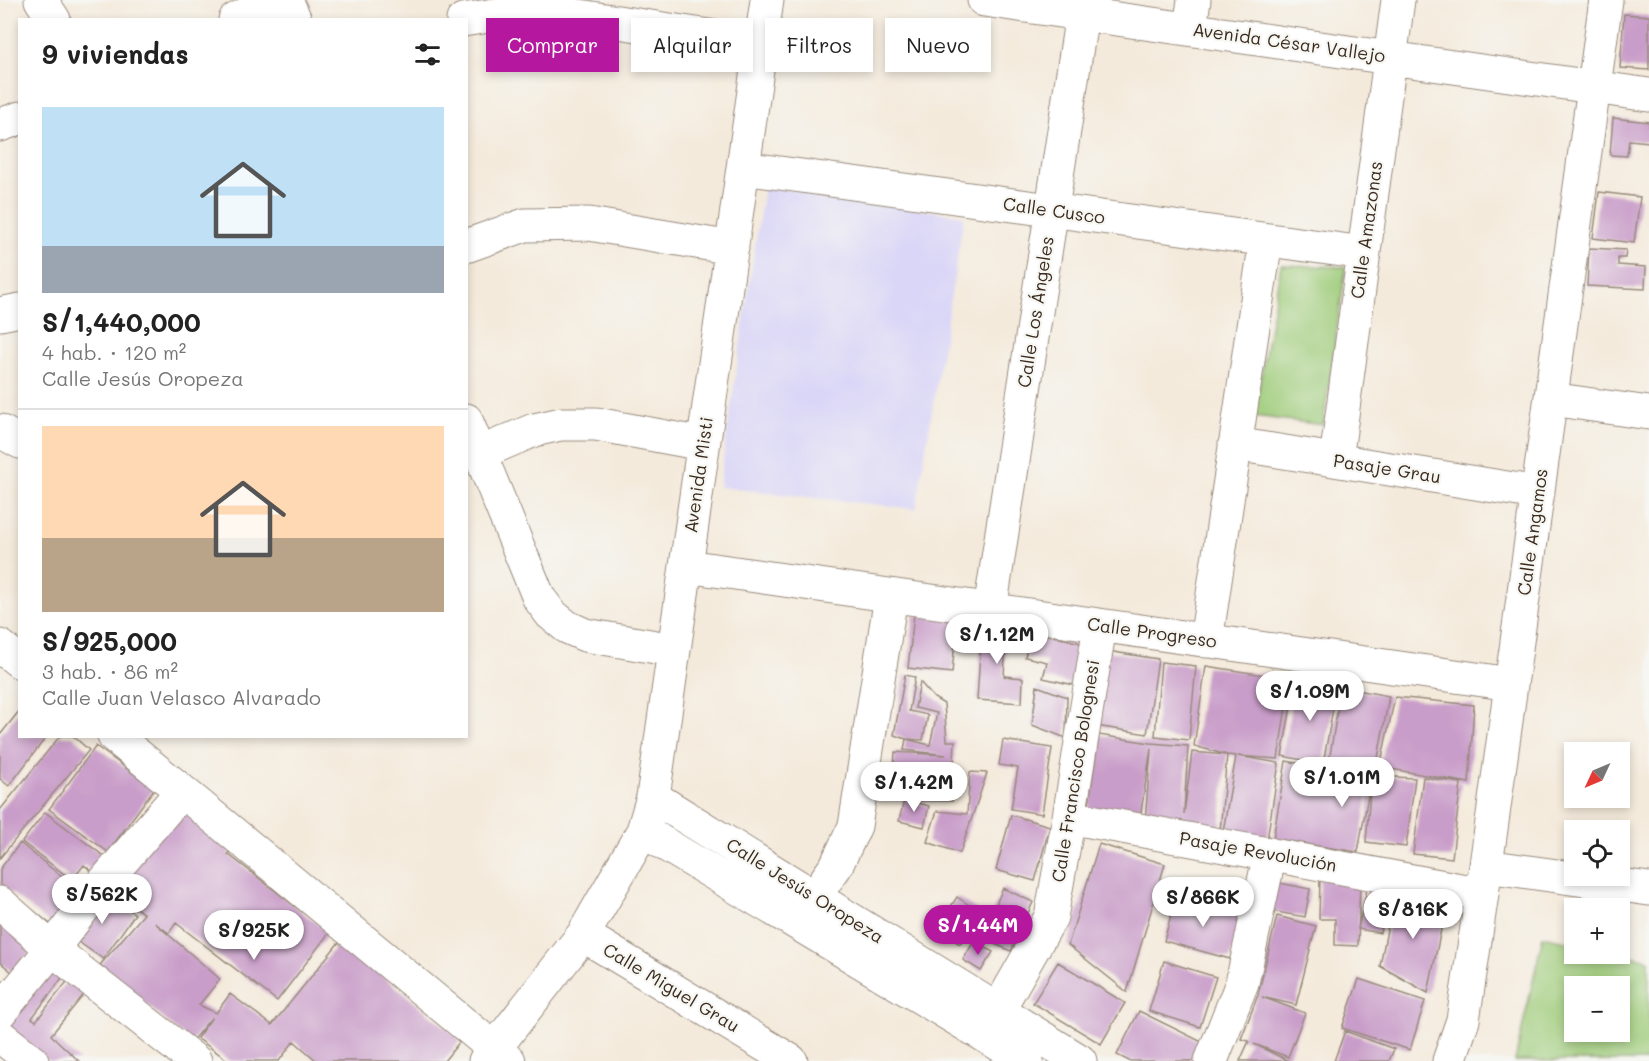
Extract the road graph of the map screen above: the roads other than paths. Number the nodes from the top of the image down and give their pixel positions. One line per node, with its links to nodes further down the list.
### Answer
1 (40, 0): 11 (street)
2 (274, 0): 12 (street)
3 (286, 0): 13 (street)
4 (461, 0): 14 (street)
5 (767, 0): 16 (street, Avenida Misti)
6 (984, 0): 9 (street, Avenida César Vallejo)
7 (1398, 0): 17 (street, Calle Amazonas)
8 (1606, 0): 18 (street, Calle Angamos)
9 (1082, 14): 10 (street, Avenida César Vallejo); 23 (street, Calle Los Ángeles)
10 (1192, 15): 17 (street, Avenida César Vallejo)
11 (53, 18)
12 (239, 18)
13 (294, 18)
14 (464, 18)
15 (468, 18): 16 (street)
16 (761, 44): 22 (street, Avenida Misti)
17 (1390, 58): 18 (street, Avenida César Vallejo); 27 (street, Calle Amazonas)
18 (1594, 87): 19 (street, Avenida César Vallejo); 30 (street, Calle Angamos)
19 (1649, 95)
20 (18, 119): 21 (street)
21 (0, 125)
22 (743, 168): 23 (street, Calle Cusco); 26 (street, Avenida Misti)
23 (1051, 210): 24 (street, Calle Cusco); 42 (street, Calle Los Ángeles)
24 (1266, 240): 27 (street, Calle Cusco); 36 (street)
25 (468, 245): 26 (street)
26 (732, 249): 35 (street, Avenida Misti)
27 (1364, 253): 38 (street, Calle Amazonas)
28 (18, 310): 29 (street)
29 (0, 314)
30 (1551, 399): 31 (street); 39 (street, Calle Angamos)
31 (1649, 413)
32 (468, 425): 37 (street)
33 (0, 432): 34 (street)
34 (18, 440)
35 (703, 444): 37 (street); 40 (street, Avenida Misti)
36 (1235, 444): 38 (street, Pasaje Grau); 44 (street)
37 (480, 453): 46 (street)
38 (1336, 460): 39 (street, Pasaje Grau)
39 (1538, 493): 48 (street, Calle Angamos)
40 (686, 566): 41 (street, Calle Progreso); 46 (street, Avenida Misti)
41 (891, 596): 42 (street, Calle Progreso); 57 (street)
42 (990, 610): 43 (street, Calle Progreso)
43 (1100, 626): 44 (street, Calle Progreso); 52 (street, Calle Francisco Bolognesi)
44 (1206, 641): 48 (street, Calle Progreso)
45 (0, 646): 47 (street)
46 (674, 650): 51 (street, Avenida Misti)
47 (18, 660)
48 (1511, 684): 55 (street, Calle Angamos)
49 (116, 738): 50 (street)
50 (182, 791): 60 (street); 65 (street)
51 (653, 798): 53 (street, Avenida Misti); 57 (street, Calle Jesús Oropeza)
52 (1069, 818): 54 (street, Pasaje Revolución); 63 (street, Calle Francisco Bolognesi)
53 (643, 831): 59 (street, Avenida Misti); 63 (street, Calle Jesús Oropeza)
54 (1270, 854): 55 (street, Pasaje Revolución); 71 (street)
55 (1484, 880): 56 (street, Pasaje Revolución); 72 (street, Calle Angamos)
56 (1649, 889)
57 (814, 897): 63 (street, Calle Jesús Oropeza)
58 (0, 903): 60 (street)
59 (582, 934): 64 (street, Calle Miguel Grau); 65 (street, Avenida Misti)
60 (52, 949): 61 (street); 67 (street)
61 (0, 1012)
62 (0, 1036): 66 (street)
63 (990, 1037): 69 (street, Calle Jesús Oropeza); 70 (street, Calle Jesús Oropeza)
64 (745, 1050): 68 (street, Calle Miguel Grau)
65 (496, 1057)
66 (32, 1061)
67 (195, 1061)
68 (791, 1061)
69 (1027, 1061)
70 (1080, 1061)
71 (1211, 1061)
72 (1449, 1061)

